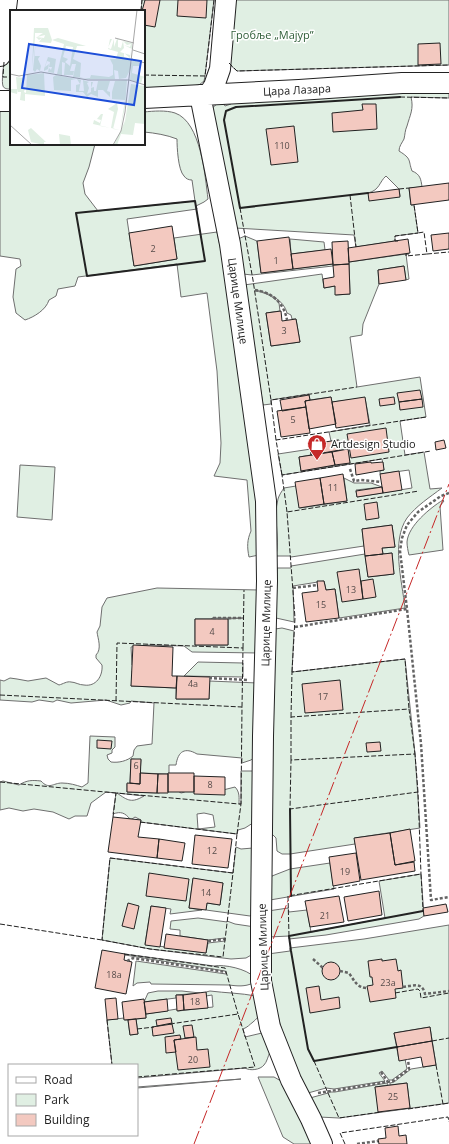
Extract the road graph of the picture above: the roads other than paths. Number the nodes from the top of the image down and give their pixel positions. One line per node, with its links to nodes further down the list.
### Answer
1 (7, 0): 3 (street)
2 (226, 0): 5 (street)
3 (0, 56)
4 (449, 83): 5 (street, Цара Лазара)
5 (204, 95): 6 (street, Цара Лазара); 9 (street, Царице Милице)
6 (145, 98)
7 (10, 100): 8 (street)
8 (0, 101)
9 (322, 1144)

